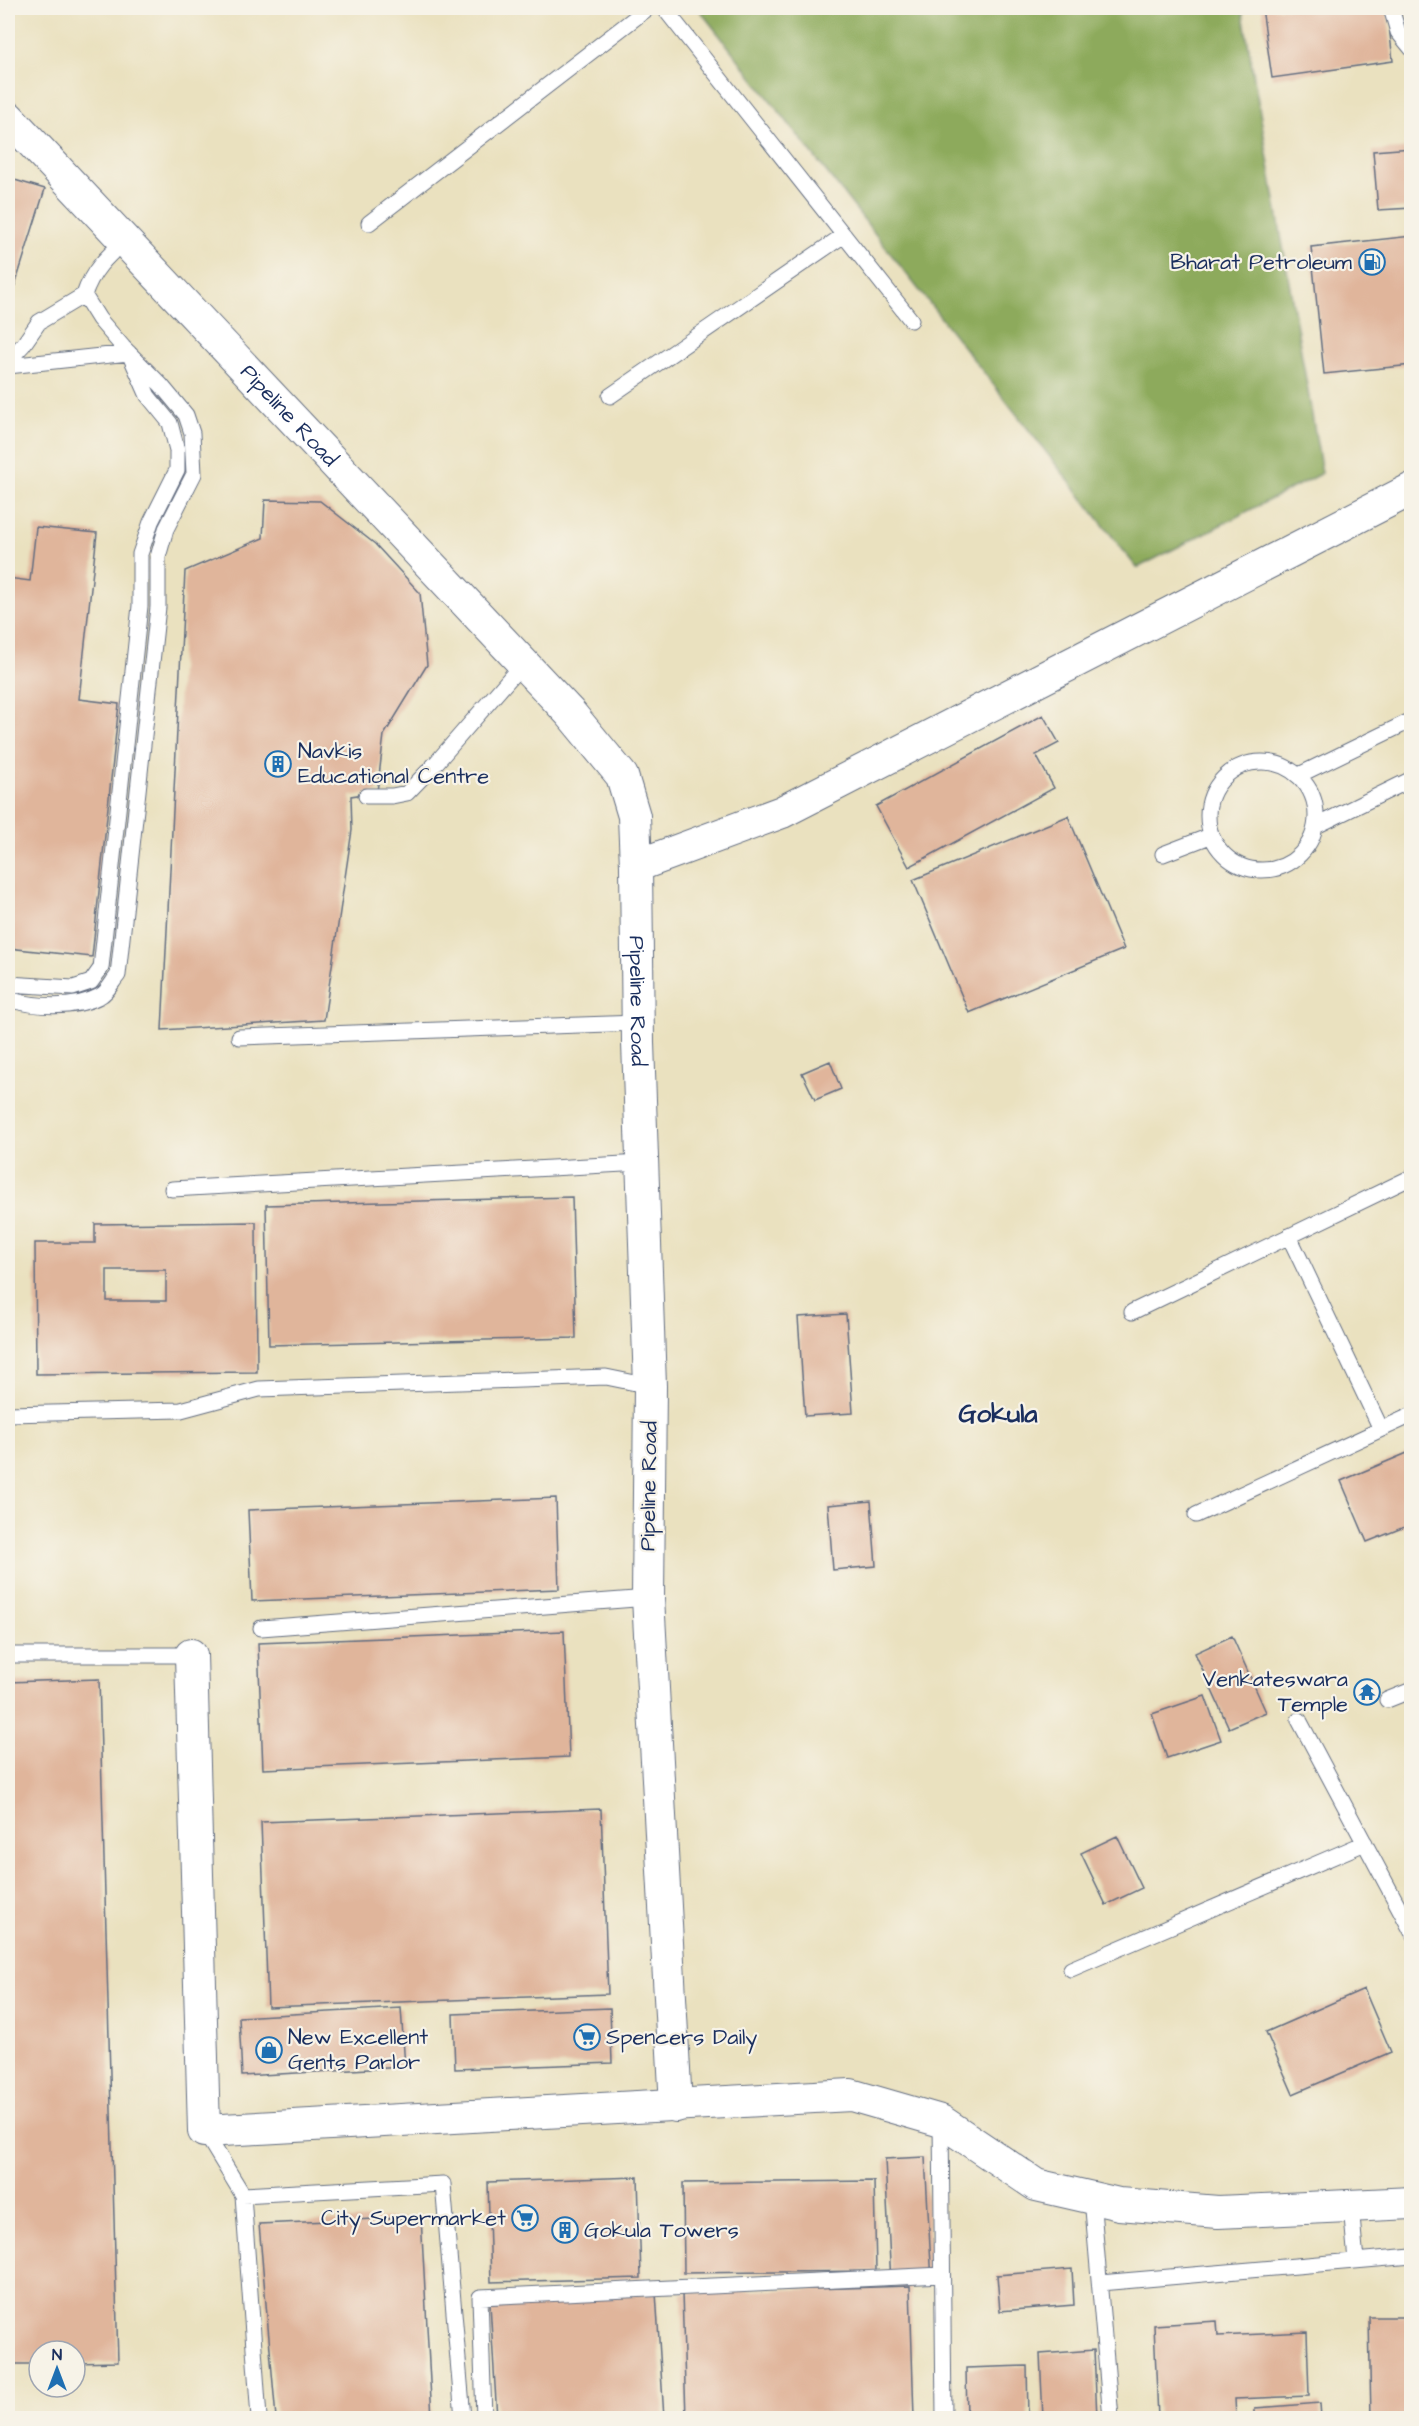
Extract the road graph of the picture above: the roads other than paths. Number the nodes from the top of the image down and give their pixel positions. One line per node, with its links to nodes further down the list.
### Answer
1 (648, 8): 6 (lane)
2 (664, 8): 7 (lane)
3 (1392, 8): 4 (lane)
4 (1412, 49)
5 (8, 117): 8 (street, Pipeline Road)
6 (369, 223)
7 (844, 235): 10 (lane); 14 (lane)
8 (125, 241): 9 (lane); 16 (street, Pipeline Road)
9 (84, 295): 11 (lane); 12 (lane)
10 (911, 320)
11 (129, 353): 13 (lane); 25 (lane); 26 (lane)
12 (8, 361)
13 (8, 366)
14 (610, 396)
15 (1412, 489): 24 (street)
16 (523, 663): 20 (lane); 24 (street, Pipeline Road)
17 (1412, 720): 18 (lane)
18 (1299, 775): 21 (lane); 22 (lane)
19 (1412, 779): 21 (lane)
20 (366, 796)
21 (1316, 826): 22 (lane)
22 (1210, 836): 23 (lane)
23 (1163, 854)
24 (636, 866): 27 (street, Pipeline Road)
25 (8, 984)
26 (8, 999)
27 (638, 1023): 28 (lane); 29 (street, Pipeline Road)
28 (239, 1037)
29 (642, 1163): 31 (lane); 34 (street, Pipeline Road)
30 (1412, 1178): 32 (lane)
31 (172, 1190)
32 (1289, 1236): 33 (lane); 37 (lane)
33 (1132, 1312)
34 (650, 1386): 35 (lane); 39 (street, Pipeline Road)
35 (8, 1414)
36 (1412, 1415): 37 (lane)
37 (1381, 1429): 38 (lane)
38 (1196, 1515)
39 (648, 1598): 40 (lane); 49 (street, Pipeline Road)
40 (261, 1628)
41 (8, 1655): 42 (lane)
42 (191, 1655): 51 (street)
43 (1412, 1690): 44 (lane)
44 (1387, 1700)
45 (1299, 1720): 46 (lane)
46 (1365, 1843): 47 (lane); 48 (lane)
47 (1412, 1932)
48 (1071, 1970)
49 (676, 2106): 50 (street); 51 (street)
50 (942, 2121): 53 (street); 58 (lane)
51 (204, 2131): 52 (lane)
52 (243, 2195): 60 (lane); 61 (lane)
53 (1092, 2198): 55 (street); 59 (lane)
54 (1412, 2203): 55 (street)
55 (1351, 2206): 57 (lane)
56 (1412, 2256): 57 (lane)
57 (1356, 2261): 59 (lane)
58 (942, 2276): 62 (lane); 63 (lane)
59 (1100, 2283): 64 (lane)
60 (259, 2418)
61 (463, 2418)
62 (484, 2418)
63 (944, 2418)
64 (1111, 2418)

